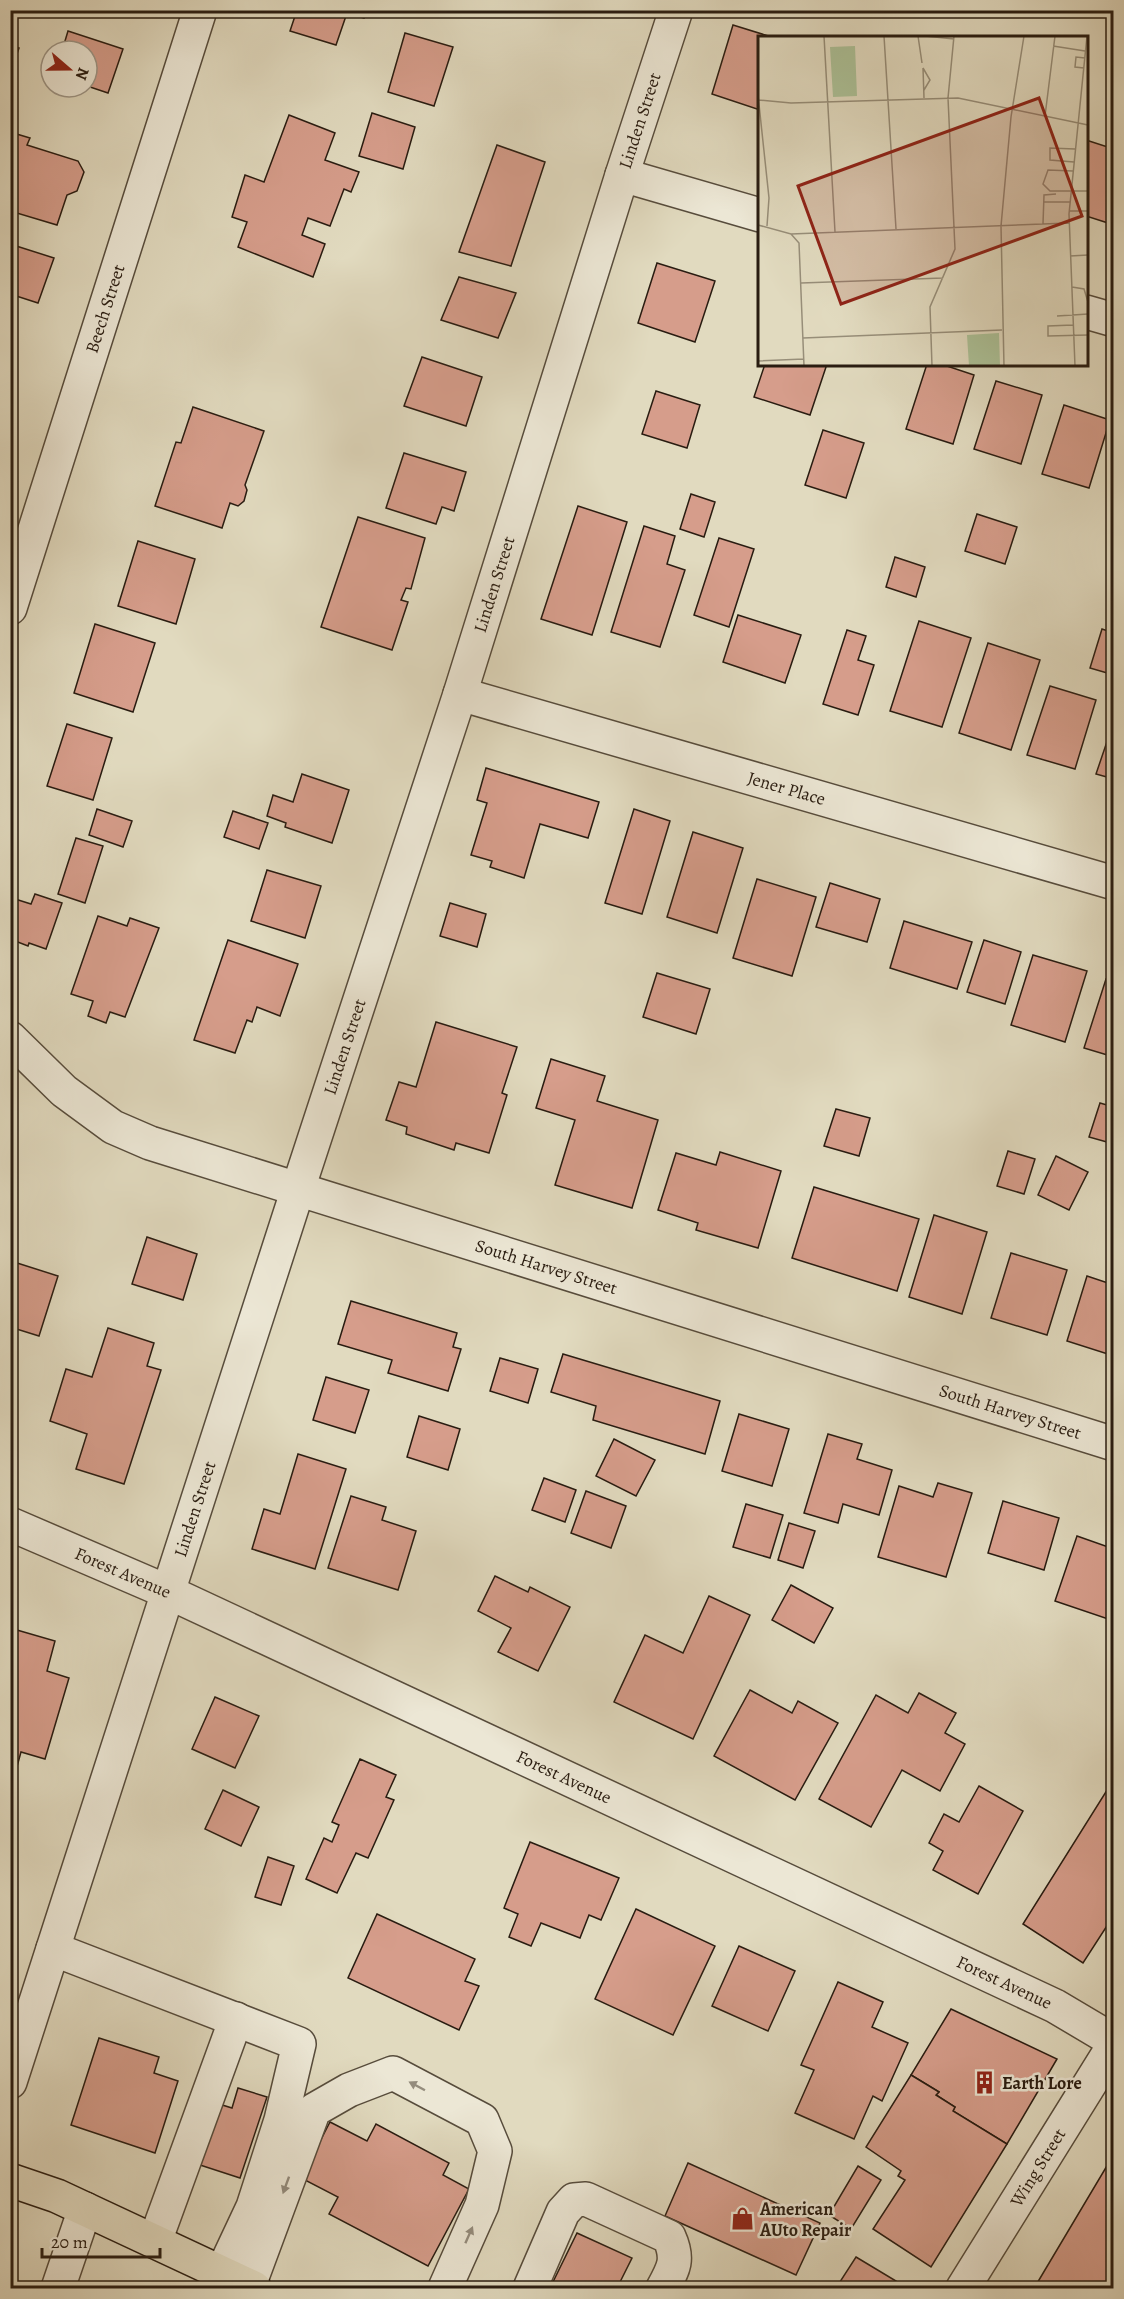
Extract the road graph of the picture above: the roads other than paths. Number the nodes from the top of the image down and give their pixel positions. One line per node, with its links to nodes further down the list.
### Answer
1 (200, 10): 7 (street, Beech Street)
2 (676, 10): 3 (street, Linden Street)
3 (622, 175): 4 (street); 8 (street, Linden Street)
4 (758, 215)
5 (1088, 313): 6 (street)
6 (1113, 320)
7 (10, 608)
8 (460, 694): 9 (street, Jener Place); 11 (street, Linden Street)
9 (1113, 883)
10 (10, 1038): 11 (street, South Harvey Street)
11 (298, 1189): 12 (street, South Harvey Street); 14 (street, Linden Street)
12 (1113, 1444)
13 (10, 1524): 14 (street, Forest Avenue)
14 (168, 1592): 15 (street, Linden Street); 17 (street, Forest Avenue)
15 (53, 1949): 16 (street); 18 (street, Linden Street)
16 (236, 2019): 21 (street); 22 (street)
17 (1113, 2043): 27 (street, Wing Street)
18 (10, 2082)
19 (10, 2180): 20 (main road)
20 (85, 2209): 21 (main road); 23 (street)
21 (155, 2241): 22 (main road)
22 (244, 2284): 24 (street, one-way to 22)
23 (58, 2289)
24 (445, 2289)
25 (530, 2289): 26 (street)
26 (663, 2289)
27 (963, 2289)

